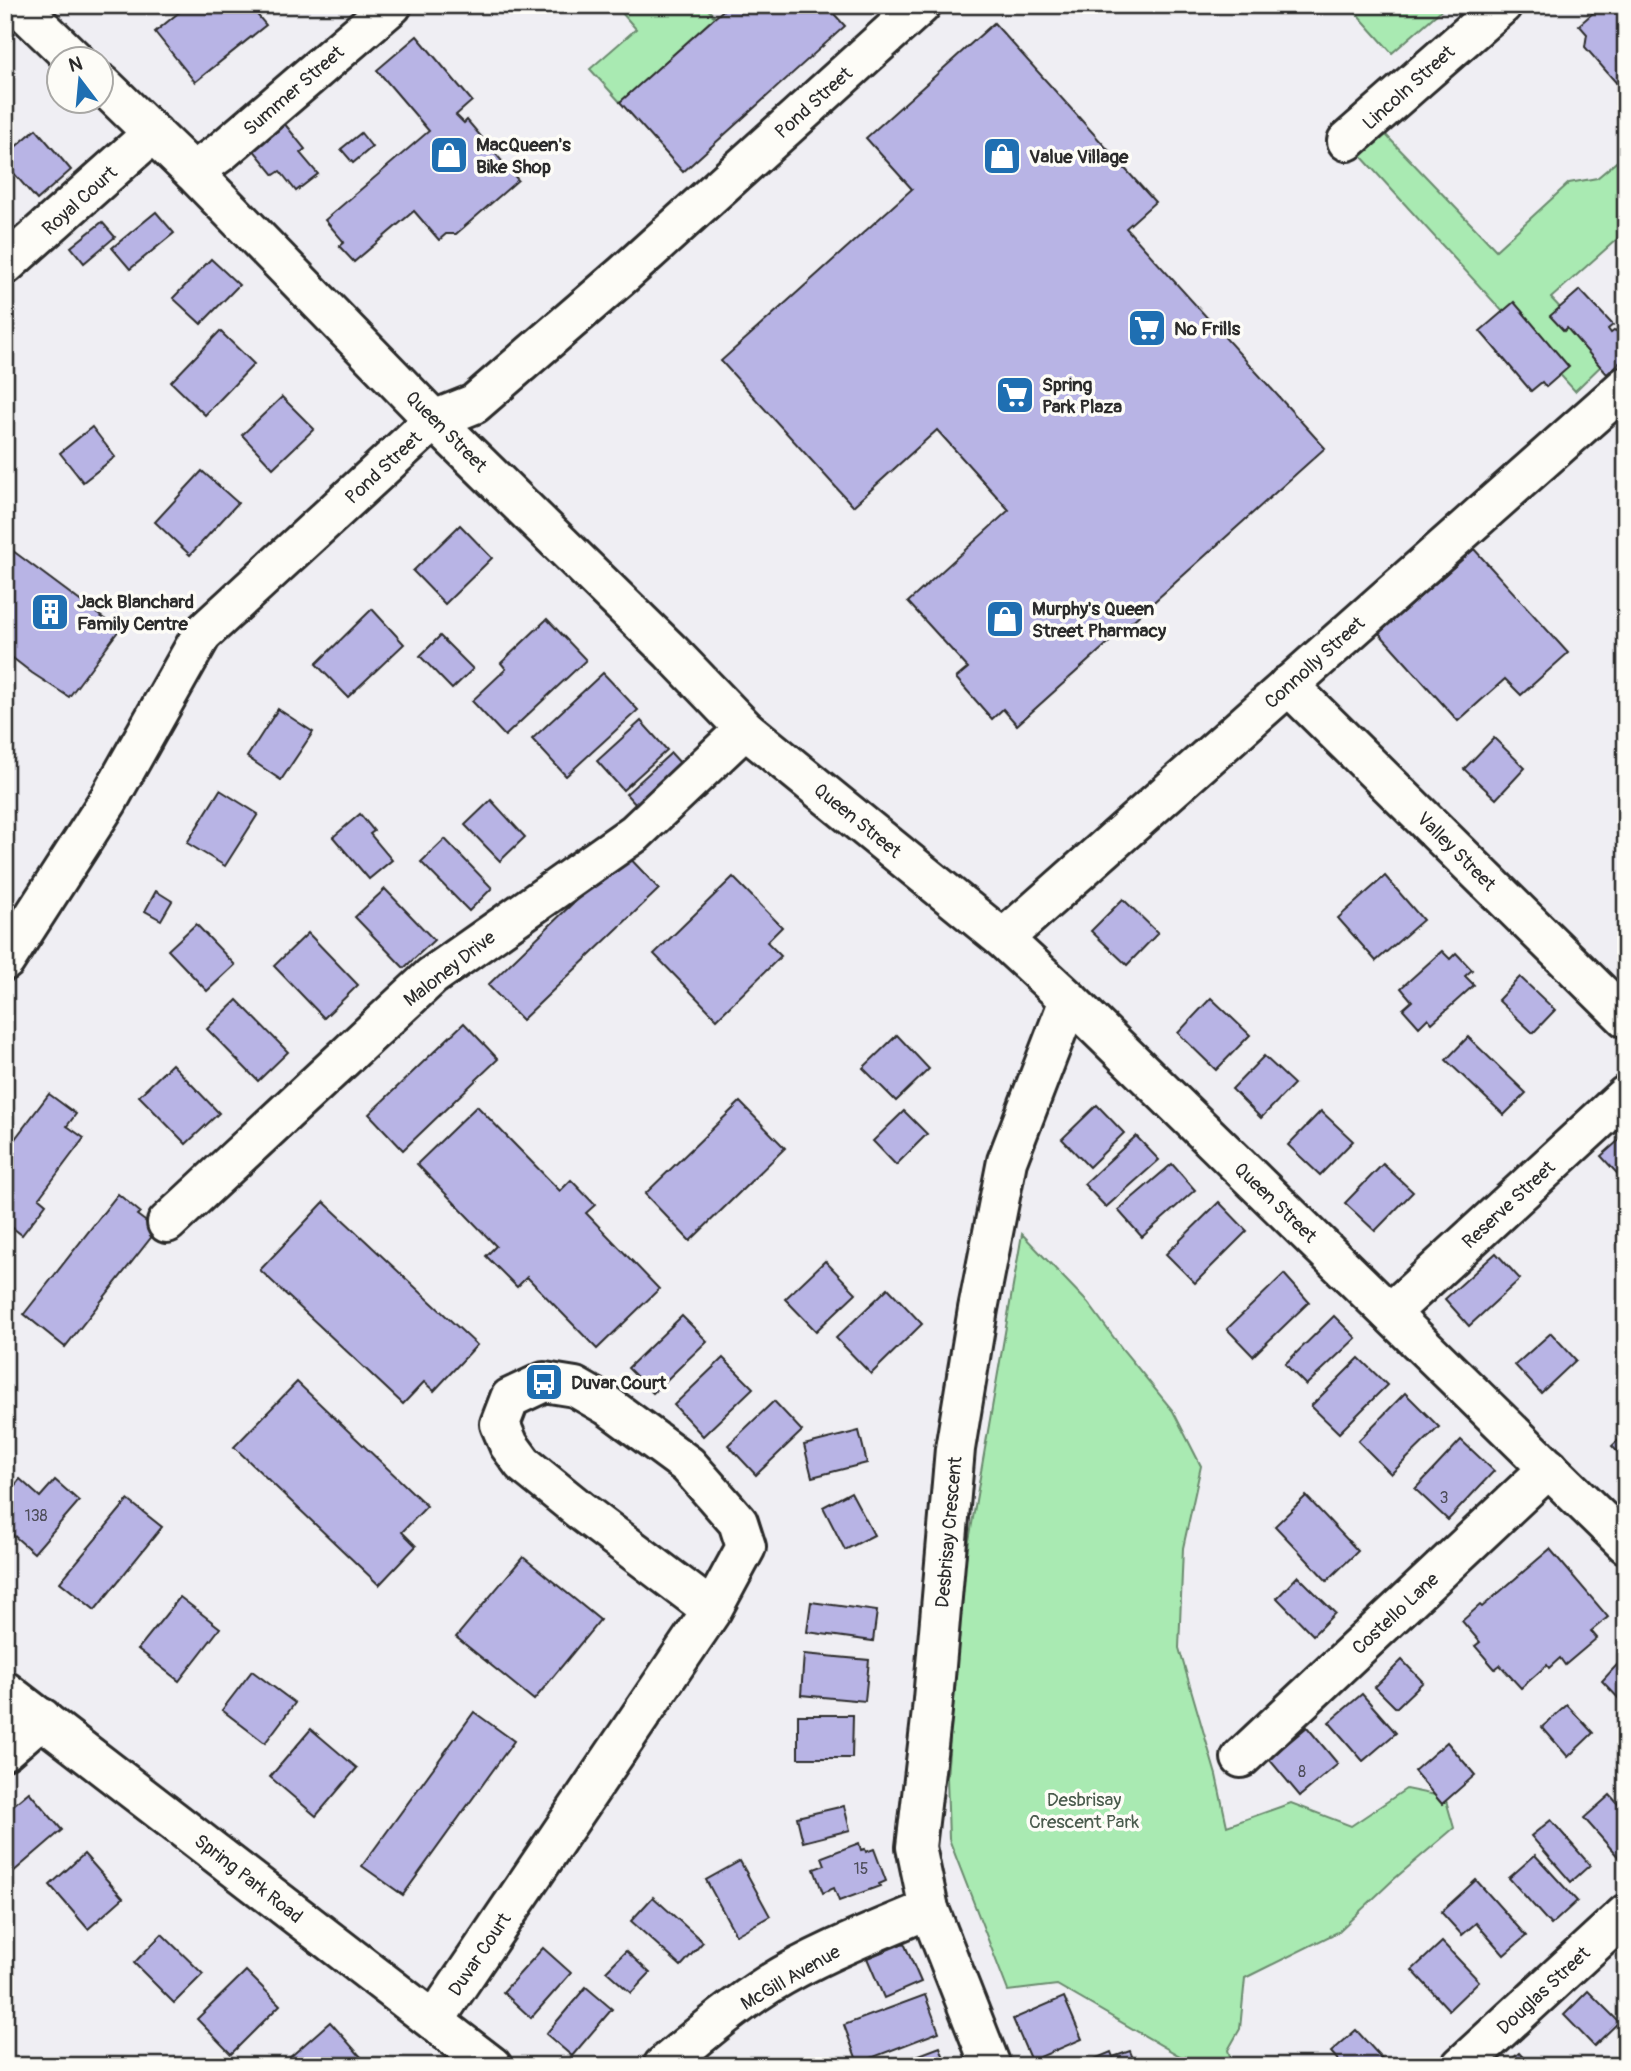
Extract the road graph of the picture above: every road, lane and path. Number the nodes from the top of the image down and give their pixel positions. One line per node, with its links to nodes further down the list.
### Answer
1 (18, 5): 5 (street)
2 (392, 5): 9 (street, Summer Street)
3 (921, 5): 12 (street, Pond Street)
4 (1502, 5): 8 (street, Lincoln Street)
5 (60, 46)
6 (116, 97): 7 (street, Queen Street)
7 (153, 133): 9 (street, Queen Street); 10 (street, Royal Court)
8 (1347, 141)
9 (192, 173): 12 (street, Queen Street)
10 (5, 265)
11 (1626, 386): 13 (street, Connolly Street)
12 (434, 420): 14 (street, Queen Street); 16 (street, Pond Street)
13 (1288, 685): 15 (street, Connolly Street); 18 (street, Valley Street)
14 (745, 729): 15 (street, Queen Street); 20 (street, Maloney Drive)
15 (1003, 939): 17 (street, Queen Street)
16 (5, 961)
17 (1069, 1000): 21 (street, Queen Street); 29 (street, Desbrisay Crescent)
18 (1626, 1018)
19 (1626, 1095): 21 (street, Reserve Street)
20 (167, 1223)
21 (1390, 1313): 22 (street, Queen Street)
22 (1549, 1468): 23 (street, Queen Street); 28 (street, Costello Lane)
23 (1626, 1544)
24 (712, 1610): 24 (street, Duvar Court); 31 (street, Duvar Court)
25 (5, 1691): 26 (street, Spring Park Road)
26 (42, 1718): 27 (street); 31 (street, Spring Park Road)
27 (5, 1750)
28 (1241, 1758)
29 (929, 1909): 33 (street, McGill Avenue); 34 (street, Desbrisay Crescent)
30 (1626, 1914): 35 (street, Douglas Street)
31 (434, 2021): 32 (street, Spring Park Road)
32 (492, 2066)
33 (663, 2066)
34 (991, 2066)
35 (1461, 2066)

